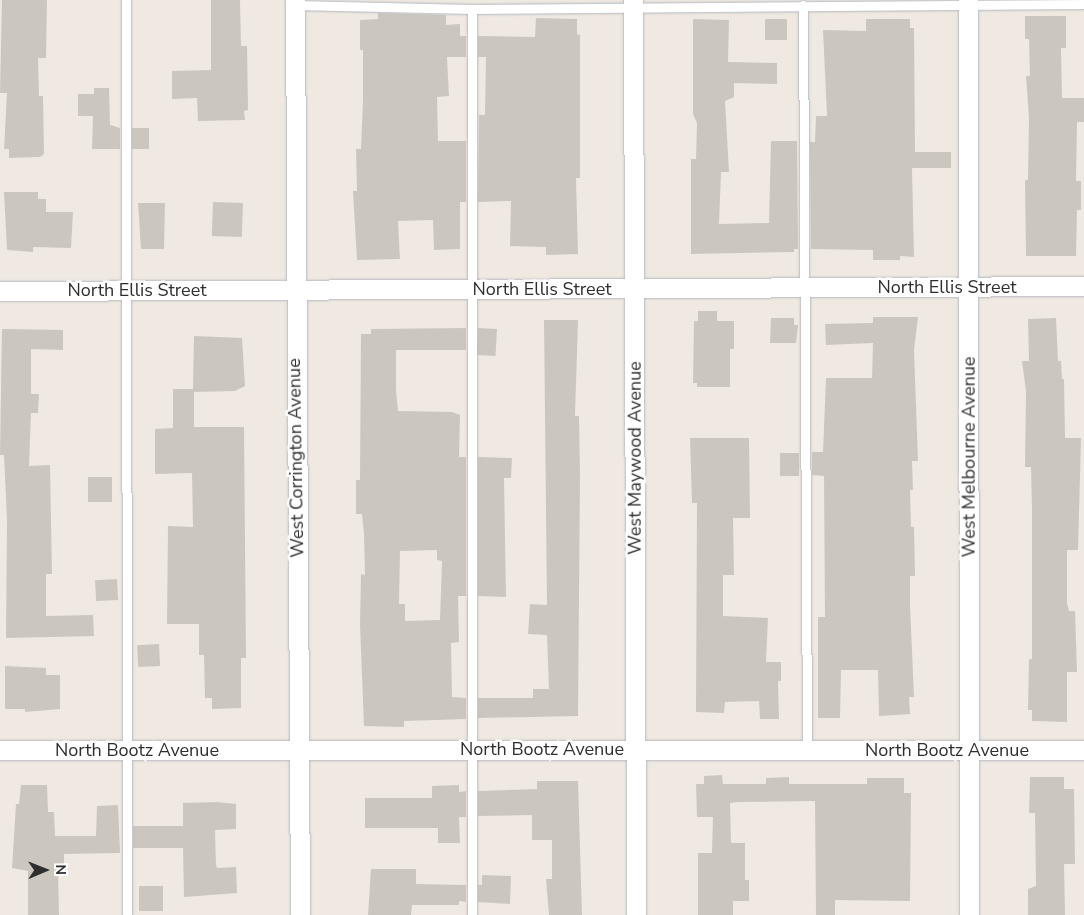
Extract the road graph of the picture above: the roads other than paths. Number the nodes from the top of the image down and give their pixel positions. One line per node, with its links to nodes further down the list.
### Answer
1 (126, 0): 14 (lane)
2 (968, 2): 5 (lane); 6 (lane); 8 (street, West Melbourne Avenue)
3 (295, 3): 7 (lane); 11 (street, West Corrington Avenue)
4 (634, 3): 6 (lane); 7 (lane); 13 (street, West Maywood Avenue)
5 (1084, 4)
6 (803, 5): 10 (lane)
7 (472, 9): 12 (lane)
8 (969, 286): 9 (street, North Ellis Street); 10 (street, North Ellis Street); 22 (street, West Melbourne Avenue)
9 (1084, 286)
10 (805, 288): 13 (street, North Ellis Street); 21 (lane)
11 (294, 289): 12 (street, North Ellis Street); 14 (street, North Ellis Street); 16 (street, West Corrington Avenue)
12 (471, 289): 13 (street, North Ellis Street); 17 (lane)
13 (634, 289): 18 (street, West Maywood Avenue)
14 (126, 290): 15 (street, North Ellis Street); 20 (lane)
15 (0, 291)
16 (299, 749): 17 (street, North Bootz Avenue); 20 (street, North Bootz Avenue); 25 (street, West Corrington Avenue)
17 (472, 749): 18 (street, North Bootz Avenue); 26 (lane)
18 (636, 749): 21 (street, North Bootz Avenue); 27 (street, West Maywood Avenue)
19 (0, 750): 20 (street, North Bootz Avenue)
20 (126, 750): 24 (lane)
21 (806, 750): 22 (street, North Bootz Avenue)
22 (969, 750): 23 (street, North Bootz Avenue); 28 (street, West Melbourne Avenue)
23 (1084, 750)
24 (127, 915)
25 (300, 915)
26 (472, 915)
27 (636, 915)
28 (969, 915)

